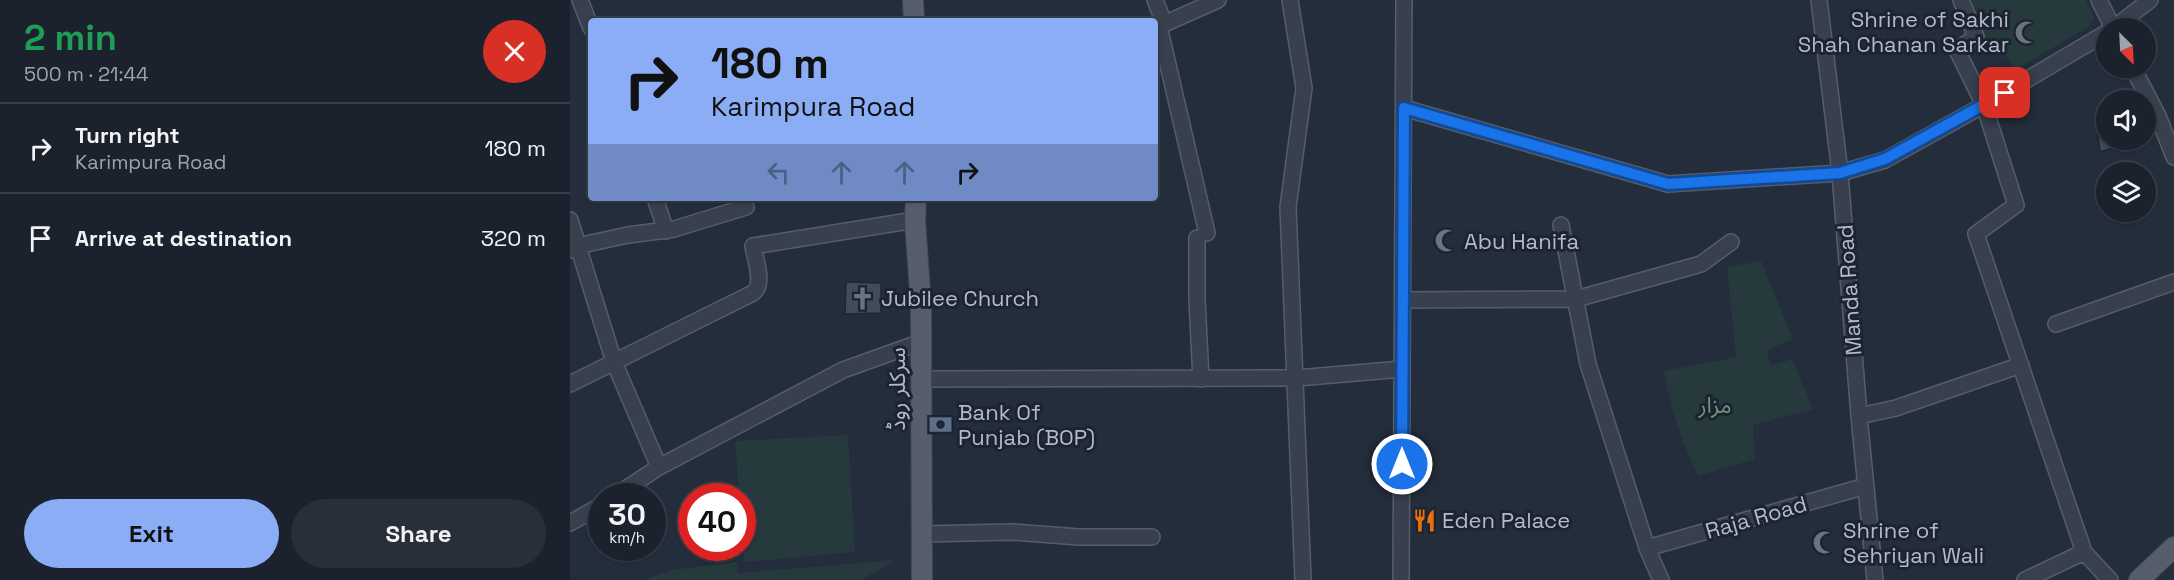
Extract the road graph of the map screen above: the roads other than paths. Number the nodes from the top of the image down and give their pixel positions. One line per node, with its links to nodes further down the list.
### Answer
1 (579, 0): 15 (street)
2 (913, 0): 11 (main road)
3 (1155, 0): 12 (street)
4 (1218, 0): 16 (street)
5 (1290, 0): 40 (street)
6 (1404, 0): 20 (street)
7 (1819, 0): 22 (street, Manda Road)
8 (1961, 0): 19 (street)
9 (2099, 0): 13 (street)
10 (2150, 0): 14 (street)
11 (914, 18)
12 (1158, 18)
13 (2109, 18)
14 (2127, 18)
15 (588, 21)
16 (1159, 26): 42 (street)
17 (2096, 39): 19 (street)
18 (2138, 78): 21 (street)
19 (1984, 105): 22 (street); 38 (street)
20 (1404, 108): 22 (street); 34 (street)
21 (2174, 157)
22 (1840, 173): 44 (street, Manda Road)
23 (656, 201): 29 (street)
24 (916, 201): 27 (main road, سرکلر روڈ)
25 (746, 207): 29 (street)
26 (570, 220): 31 (street)
27 (915, 220): 36 (main road, سرکلر روڈ); 37 (street)
28 (1561, 225): 33 (street)
29 (666, 231): 31 (street)
30 (1731, 242): 33 (street)
31 (573, 248): 37 (street)
32 (2174, 282): 35 (street)
33 (1576, 299): 34 (street); 53 (street)
34 (1403, 300): 39 (street)
35 (2056, 324)
36 (921, 342): 41 (main road, سرکلر روڈ); 45 (street)
37 (614, 362): 43 (street); 45 (street)
38 (2021, 365): 44 (street); 54 (street)
39 (1402, 369): 40 (street); 58 (street)
40 (1297, 378): 42 (street); 57 (street)
41 (921, 379): 42 (street); 50 (main road, سرکلر روڈ)
42 (1201, 379)
43 (570, 384)
44 (1859, 416): 47 (street, Manda Road)
45 (659, 467): 46 (street)
46 (635, 483)
47 (1866, 486): 53 (street, Raja Road); 60 (street, Manda Road)
48 (588, 513): 49 (street)
49 (570, 523)
50 (922, 534): 51 (street); 56 (main road, سرکلر روڈ)
51 (1152, 537)
52 (2174, 547): 63 (main road)
53 (1647, 548): 59 (street)
54 (2084, 552): 61 (street); 62 (street)
55 (2174, 558): 64 (main road)
56 (922, 580)
57 (1304, 580)
58 (1401, 580)
59 (1661, 580)
60 (1875, 580)
61 (2025, 580)
62 (2110, 580)
63 (2139, 580)
64 (2152, 580)

